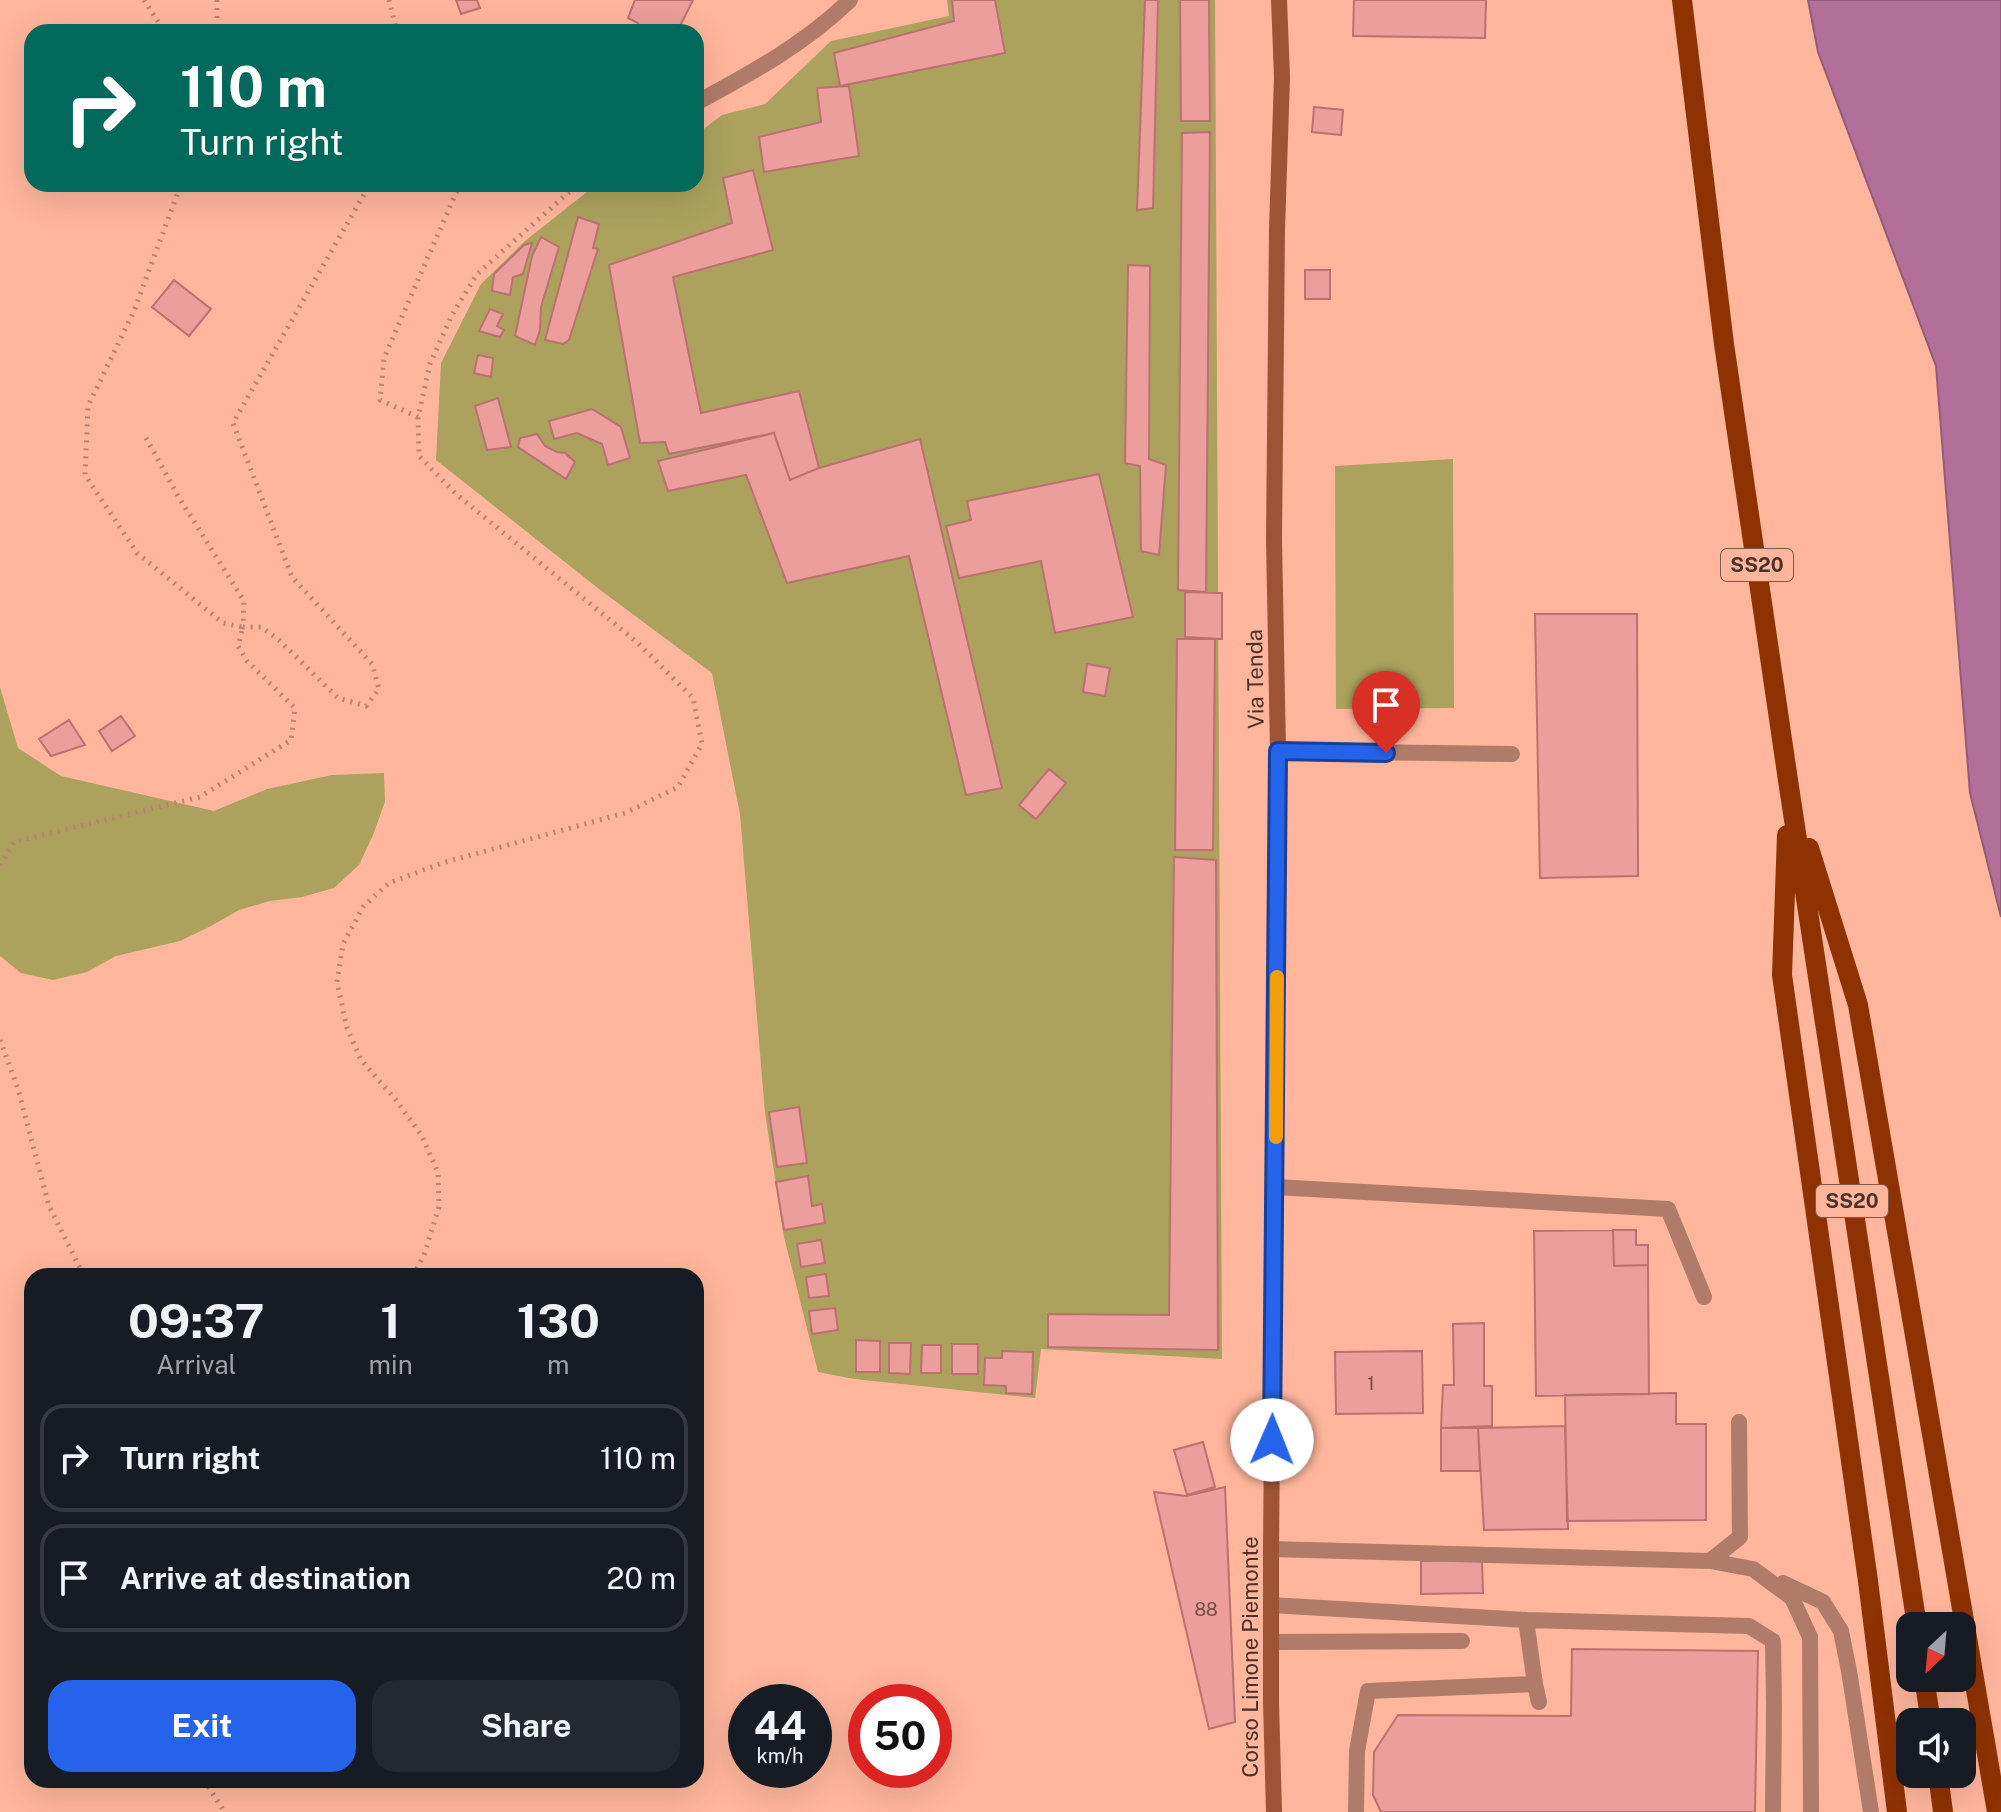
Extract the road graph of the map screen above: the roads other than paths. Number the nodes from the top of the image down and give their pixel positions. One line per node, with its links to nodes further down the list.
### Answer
1 (850, 0): 4 (lane)
2 (1279, 0): 5 (main road, Via Tenda)
3 (1682, 0): 7 (main road, SS20)
4 (704, 99)
5 (1278, 751): 6 (lane); 8 (main road, Via Tenda)
6 (1512, 754)
7 (1789, 787): 16 (main road, SS20); 28 (main road); 30 (main road)
8 (1275, 1187): 9 (lane); 11 (main road, Via Tenda)
9 (1704, 1297)
10 (1739, 1422): 13 (lane)
11 (1272, 1502): 12 (main road, Corso Limone Piemonte)
12 (1271, 1549): 13 (lane); 15 (main road, Corso Limone Piemonte)
13 (1710, 1561): 14 (lane)
14 (1753, 1569): 26 (lane); 27 (lane)
15 (1271, 1605): 17 (lane); 19 (main road, Corso Limone Piemonte)
16 (1915, 1612)
17 (1526, 1620): 20 (lane); 25 (lane)
18 (1462, 1641): 19 (lane)
19 (1271, 1642): 23 (main road, Corso Limone Piemonte)
20 (1535, 1684): 21 (lane); 24 (lane)
21 (1539, 1702)
22 (1940, 1788): 29 (main road)
23 (1274, 1812)
24 (1356, 1812)
25 (1773, 1812)
26 (1811, 1812)
27 (1871, 1812)
28 (1897, 1812)
29 (1943, 1812)
30 (1997, 1812)

